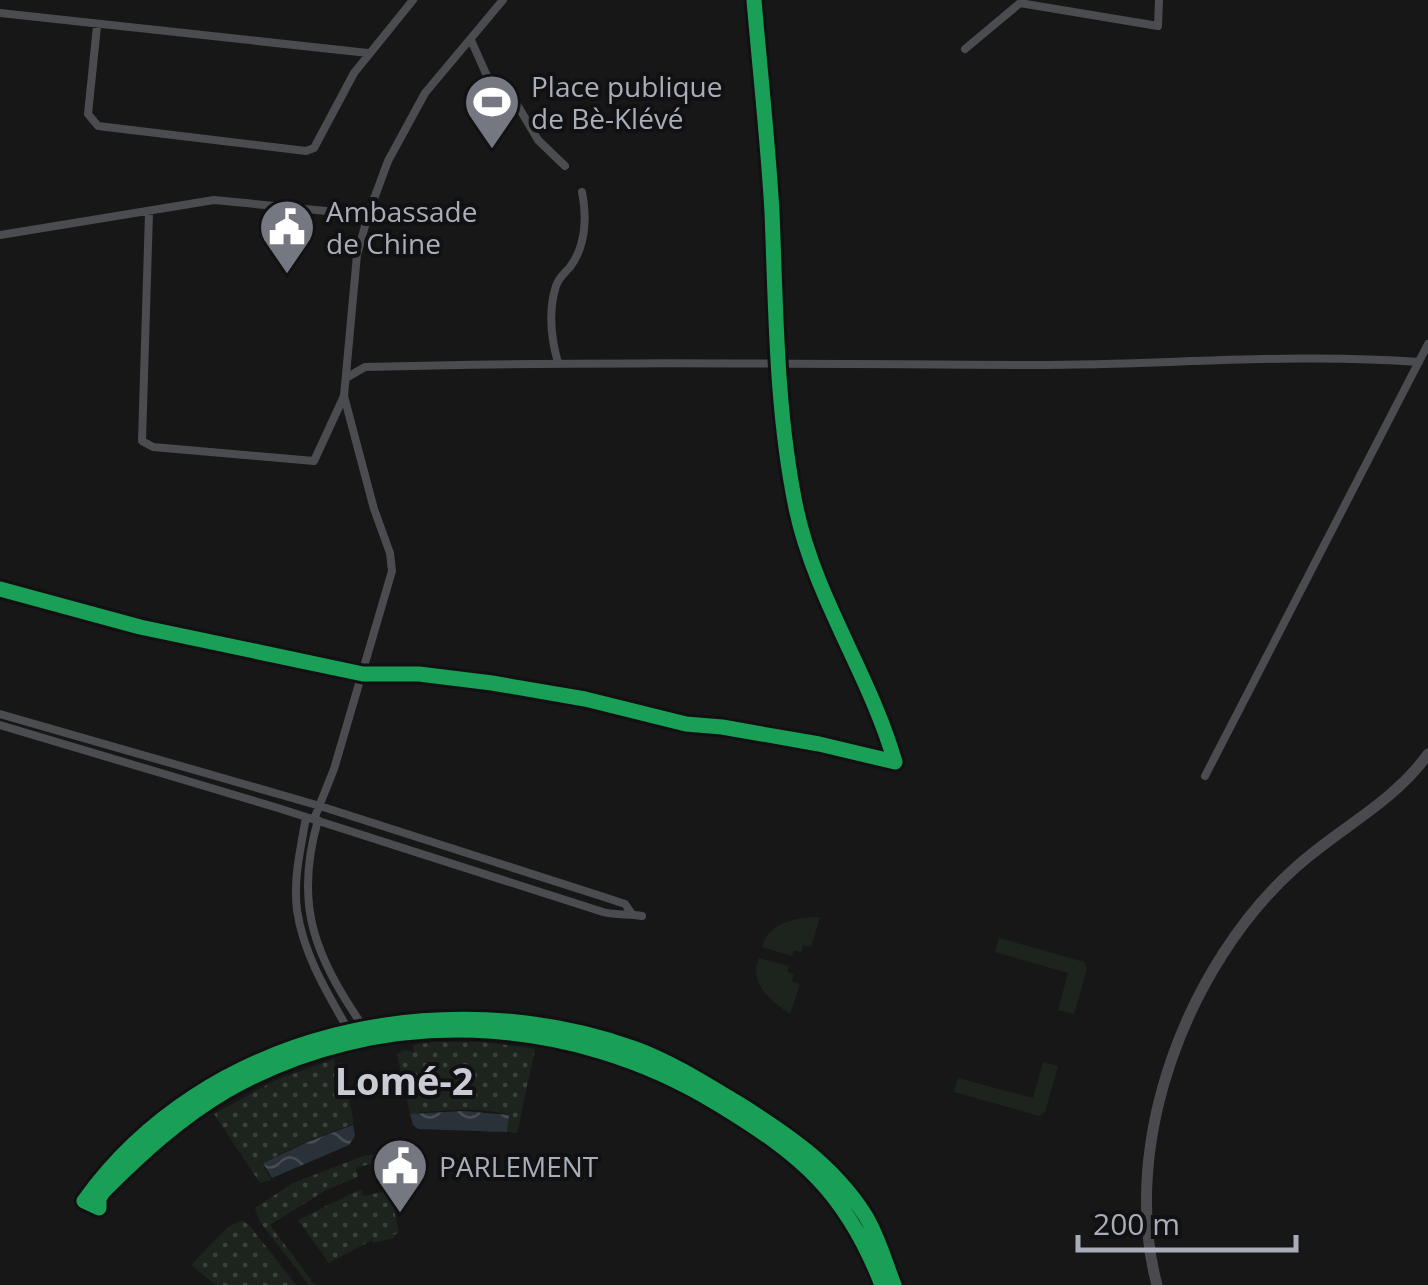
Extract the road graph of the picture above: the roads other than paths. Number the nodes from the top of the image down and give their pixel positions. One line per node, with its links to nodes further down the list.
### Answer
1 (414, 0): 9 (street)
2 (502, 0): 7 (street)
3 (754, 0): 18 (street)
4 (1158, 0): 8 (street)
5 (0, 14): 6 (street)
6 (96, 26): 9 (street); 9 (street)
7 (470, 40): 10 (street); 13 (street)
8 (965, 48)
9 (369, 53)
10 (565, 166)
11 (582, 192): 17 (street)
12 (149, 213): 13 (street); 14 (street); 20 (street)
13 (368, 215): 19 (street)
14 (0, 235)
15 (1428, 344): 16 (street)
16 (1419, 362): 18 (street); 28 (street)
17 (558, 363): 18 (street); 19 (street)
18 (777, 364): 22 (street)
19 (346, 378): 20 (street)
20 (344, 396): 22 (street)
21 (0, 589): 22 (street)
22 (363, 674): 29 (street)
23 (0, 714): 25 (street)
24 (0, 724): 27 (street)
25 (112, 744): 27 (street); 29 (street)
26 (1428, 754): 35 (main road)
27 (109, 756): 30 (street)
28 (1204, 776)
29 (320, 806): 30 (street); 30 (street)
30 (312, 819): 31 (street); 32 (street)
31 (364, 1028): 32 (street); 34 (street)
32 (349, 1030): 33 (street)
33 (882, 1285)
34 (894, 1285)
35 (1158, 1285)

